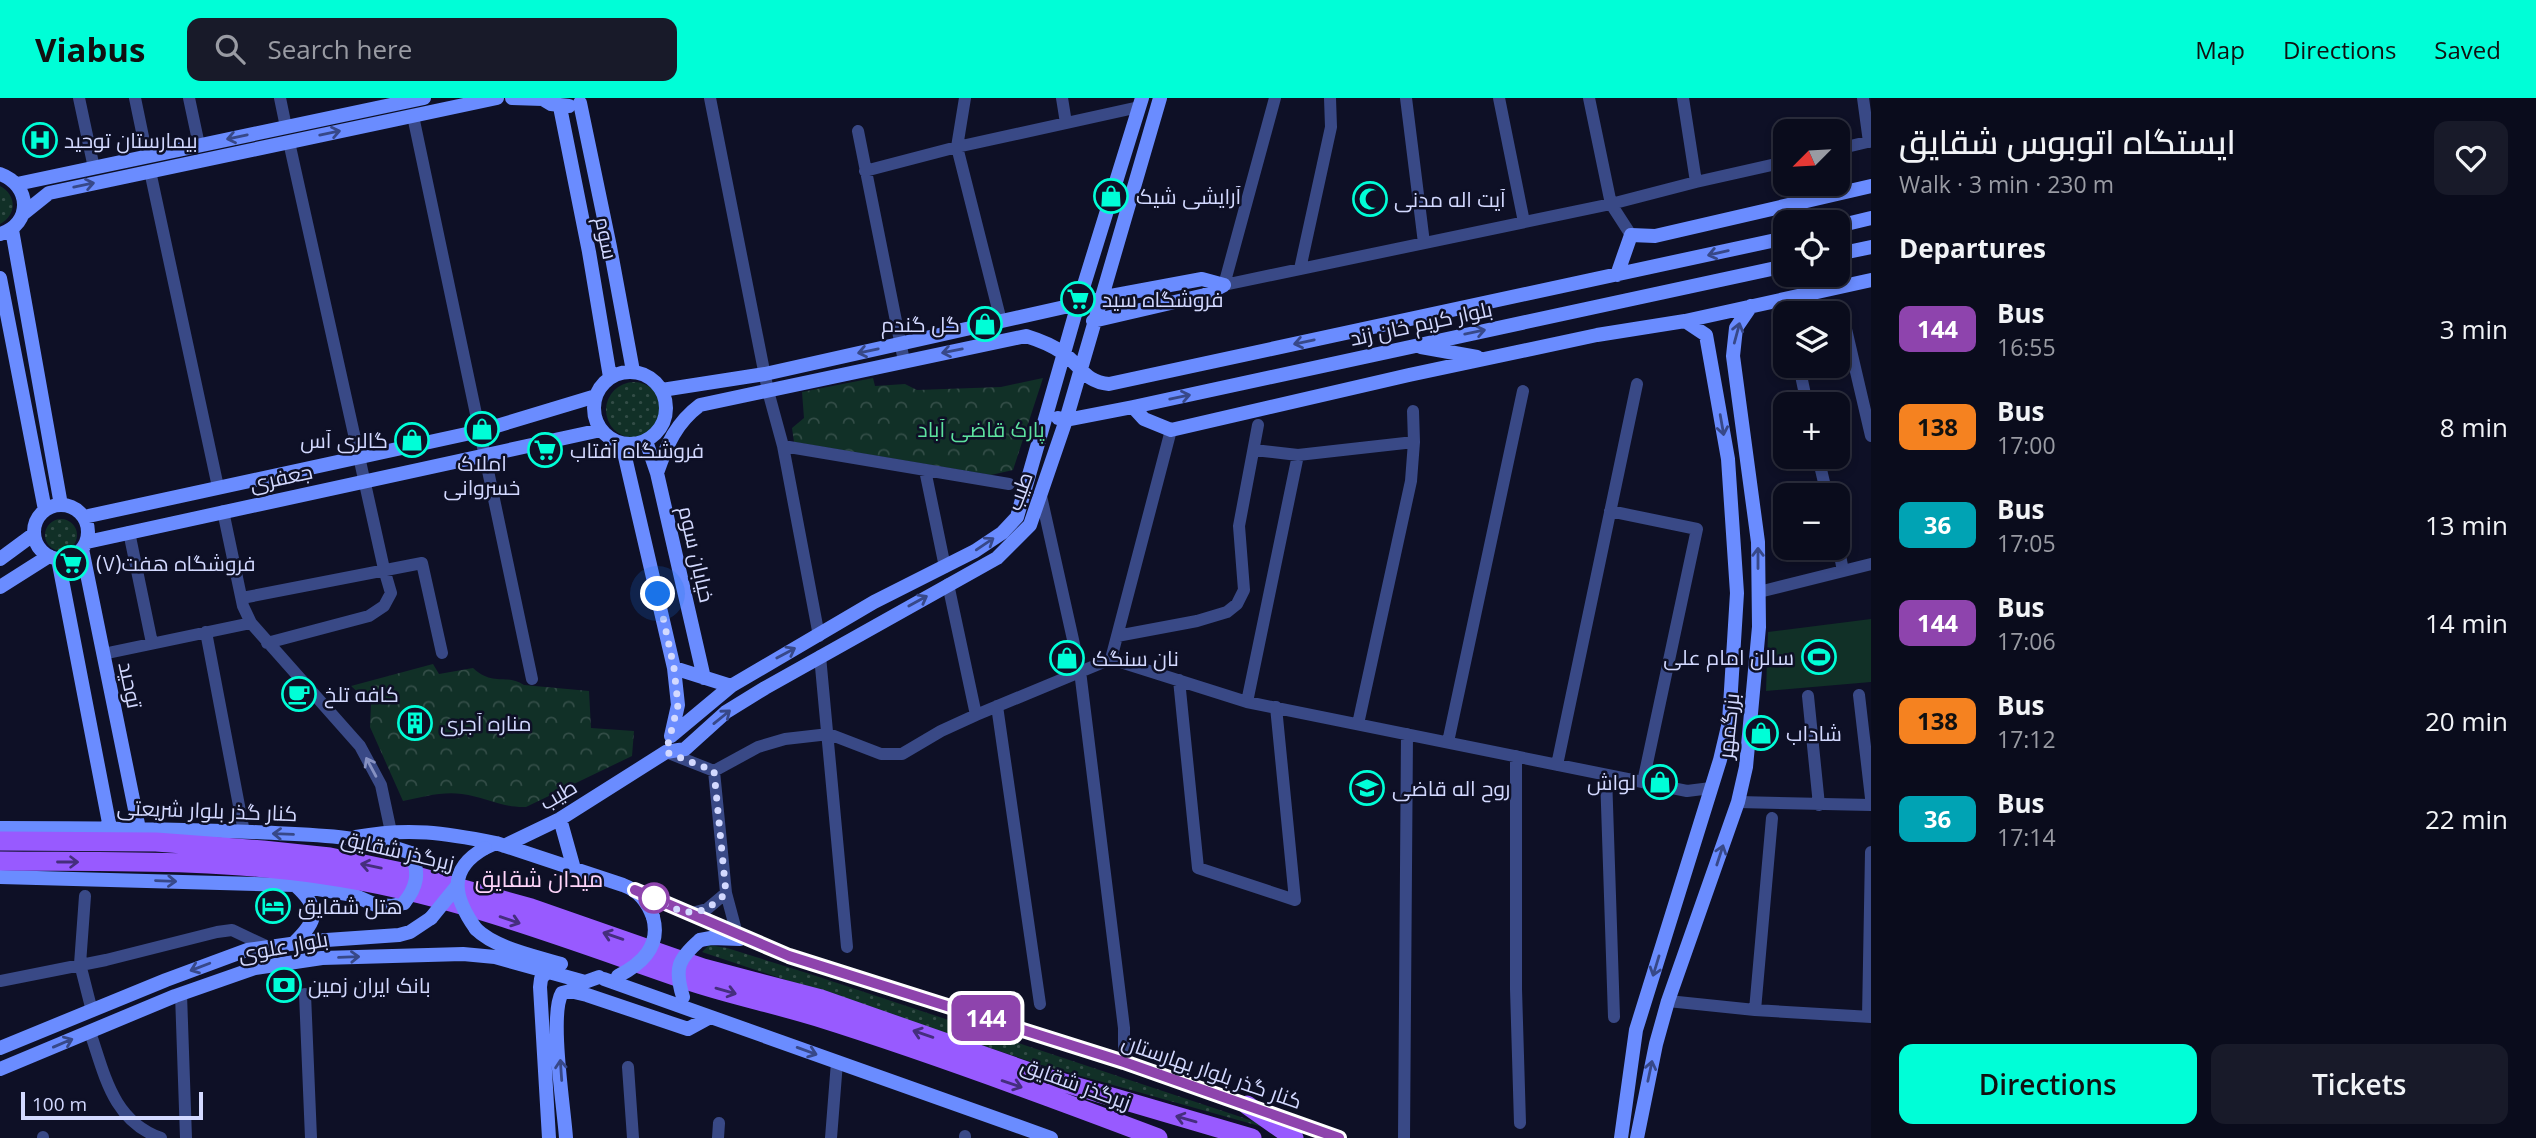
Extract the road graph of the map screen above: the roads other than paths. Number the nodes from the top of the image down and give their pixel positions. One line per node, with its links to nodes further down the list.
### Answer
1 (79, 98): 33 (street)
2 (135, 98): 31 (street)
3 (189, 98): 28 (street)
4 (280, 98): 24 (street)
5 (497, 98): 19 (main road)
6 (512, 98): 17 (main road)
7 (709, 98): 74 (street)
8 (965, 98): 30 (street)
9 (1062, 98): 23 (street)
10 (1275, 98): 57 (street)
11 (1330, 98): 52 (street)
12 (1406, 98): 47 (street)
13 (1499, 98): 42 (street)
14 (1589, 98): 39 (street)
15 (1683, 98): 36 (street)
16 (1863, 98): 27 (street)
17 (542, 99): 22 (main road)
18 (583, 100): 22 (main road); 48 (main road, سوم)
19 (414, 103): 24 (main road); 26 (main road, one-way to 19); 90 (street)
20 (1141, 103): 21 (main road); 23 (street); 60 (main road, طیب)
21 (1158, 104): 59 (main road, طیب)
22 (560, 107): 51 (main road, سوم)
23 (1066, 123): 30 (street)
24 (286, 127): 26 (main road); 28 (main road, one-way to 28)
25 (858, 131): 34 (street)
26 (289, 142): 31 (main road); 98 (street)
27 (1870, 142): 29 (street)
28 (199, 145): 31 (main road)
29 (1850, 146)
30 (957, 147): 34 (street); 63 (street)
31 (149, 164): 33 (main road); 40 (main road, one-way to 31); 106 (street)
32 (1773, 165): 36 (street)
33 (94, 168): 37 (main road)
34 (865, 170): 66 (street)
35 (0, 174): 37 (main road)
36 (1696, 182): 39 (street)
37 (17, 184): 40 (main road)
38 (1871, 186): 45 (main road)
39 (1611, 204): 42 (street); 45 (street)
40 (24, 213): 44 (main road)
41 (1871, 218): 43 (main road)
42 (1524, 222): 47 (street)
43 (1850, 223)
44 (6, 232): 108 (main road)
45 (1631, 235): 54 (main road)
46 (1773, 241): 54 (main road, بلوار کریم خان زند, one-way to 54)
47 (1424, 243): 52 (street)
48 (610, 247): 51 (main road); 73 (main road, سوم)
49 (1871, 247): 50 (main road)
50 (1850, 251)
51 (589, 252): 75 (main road, سوم)
52 (1300, 269): 57 (street)
53 (1773, 269): 67 (main road, بلوار کریم خان زند, one-way to 53)
54 (1617, 275): 76 (main road, بلوار کریم خان زند, one-way to 76)
55 (0, 278): 109 (main road)
56 (1871, 280): 61 (main road)
57 (1224, 285): 58 (main road); 62 (main road)
58 (1118, 295): 59 (main road); 62 (main road)
59 (1100, 298): 64 (main road, طیب)
60 (1078, 303): 63 (main road); 69 (main road, طیب)
61 (1751, 306): 65 (main road); 100 (main road, بزرگمهر, one-way to 61)
62 (1119, 314): 64 (main road)
63 (1001, 321): 66 (main road)
64 (1093, 321): 72 (main road, طیب)
65 (1685, 321): 70 (main road); 101 (main road, بزرگمهر, one-way to 101)
66 (899, 345): 71 (street); 74 (main road, one-way to 74)
67 (1412, 345): 70 (main road); 82 (main road, بلوار کریم خان زند, one-way to 67)
68 (1850, 346): 91 (street)
69 (1064, 354): 71 (main road, one-way to 71); 72 (main road); 85 (main road, طیب)
70 (1485, 359): 89 (main road)
71 (904, 361): 79 (main road)
72 (1080, 369): 76 (main road); 86 (main road, طیب)
73 (633, 371): 75 (main road); 78 (main road)
74 (765, 374): 78 (main road); 79 (street)
75 (610, 377): 81 (main road)
76 (1113, 383): 83 (main road)
77 (1637, 384): 111 (street)
78 (662, 390): 92 (main road)
79 (768, 391): 95 (street); 103 (main road)
80 (1524, 391): 157 (street)
81 (596, 396): 88 (main road); 90 (main road, جعفری)
82 (1133, 407): 83 (main road, بلوار کریم خان زند); 89 (main road)
83 (1118, 410): 86 (main road, بلوار کریم خان زند)
84 (1413, 411): 93 (street)
85 (1047, 414): 86 (main road); 121 (main road, طیب, one-way to 85)
86 (1066, 420): 107 (main road, طیب)
87 (1258, 425): 96 (street)
88 (601, 430): 94 (main road); 99 (main road, جعفری)
89 (1171, 430): 132 (street)
90 (480, 431): 98 (main road, جعفری); 99 (street)
91 (1871, 436)
92 (646, 441): 94 (main road); 103 (main road, خیابان سوم)
93 (1415, 442): 97 (street); 153 (street)
94 (622, 444): 123 (main road)
95 (783, 446): 102 (street); 131 (street)
96 (1254, 450): 97 (street); 132 (street)
97 (1298, 454): 149 (street)
98 (359, 457): 104 (street); 106 (main road, جعفری)
99 (485, 457): 104 (main road, جعفری); 143 (street)
100 (1748, 464): 101 (main road); 127 (main road, بزرگمهر, one-way to 100)
101 (1728, 467): 164 (main road, بزرگمهر)
102 (925, 470): 105 (street); 121 (street)
103 (657, 473): 120 (main road, خیابان سوم)
104 (364, 482): 110 (main road, جعفری); 122 (street)
105 (1009, 484)
106 (218, 487): 112 (main road, جعفری)
107 (1041, 496): 125 (main road, طیب); 141 (street)
108 (61, 505): 109 (main road); 112 (main road)
109 (45, 510): 114 (main road)
110 (223, 511): 113 (main road, جعفری); 128 (street)
111 (1610, 511): 160 (street); 163 (street)
112 (83, 516): 115 (main road)
113 (129, 532): 115 (main road, جعفری); 133 (street)
114 (34, 534): 116 (main road); 117 (main road)
115 (84, 545): 116 (main road); 136 (main road, توحید)
116 (54, 557): 126 (main road); 172 (main road)
117 (0, 559)
118 (1841, 560): 124 (street)
119 (1871, 564): 124 (street)
120 (677, 565): 123 (main road); 142 (main road, خیابان سوم)
121 (944, 567): 131 (main road, طیب)
122 (384, 569): 128 (street); 134 (street); 135 (street)
123 (652, 569): 139 (main road)
124 (1843, 571): 127 (street)
125 (948, 584): 137 (main road, طیب, one-way to 125); 152 (street)
126 (0, 587)
127 (1759, 592): 166 (main road, بزرگمهر)
128 (242, 598): 129 (street)
129 (251, 623): 130 (street); 134 (street)
130 (206, 632): 133 (street); 174 (street)
131 (819, 636): 140 (main road, طیب, one-way to 131)
132 (1117, 636): 138 (street)
133 (152, 643): 136 (street)
134 (267, 643): 175 (street, one-way to 134)
135 (442, 653)
136 (103, 654): 173 (main road, توحید)
137 (820, 656): 146 (main road, طیب); 154 (street)
138 (1111, 659): 141 (street); 144 (street)
139 (674, 668): 142 (main road); 156 (main road)
140 (756, 671): 145 (main road, طیب); 146 (main road)
141 (1080, 671): 150 (street); 212 (street)
142 (704, 678): 145 (main road)
143 (532, 679)
144 (1179, 680): 149 (street); 151 (street)
145 (732, 686): 156 (main road, طیب)
146 (765, 688): 158 (main road, طیب, one-way to 146)
147 (1858, 695): 165 (street)
148 (1808, 696): 167 (street)
149 (1247, 702): 151 (street)
150 (998, 706): 152 (street); 203 (street)
151 (1276, 707): 153 (street)
152 (976, 715): 154 (street)
153 (1358, 724): 155 (street)
154 (829, 734): 161 (street); 195 (street)
155 (1407, 734): 157 (street); 231 (street)
156 (671, 736): 158 (main road)
157 (1448, 742): 159 (street)
158 (666, 752): 161 (street); 170 (main road, طیب)
159 (1516, 756): 160 (street); 217 (street)
160 (1557, 765): 162 (street)
161 (714, 771): 186 (street)
162 (1606, 775): 163 (street); 207 (street)
163 (1643, 782): 164 (street)
164 (1711, 788): 190 (main road, بزرگمهر)
165 (1871, 799)
166 (1738, 802): 167 (street); 191 (main road, بزرگمهر, one-way to 166)
167 (1819, 805): 168 (street)
168 (1871, 805)
169 (1772, 818): 204 (street)
170 (560, 819): 178 (main road, طیب); 181 (main road)
171 (0, 828): 172 (main road, کنار گذر بلوار شریعتی)
172 (110, 828): 173 (main road, کنار گذر بلوار شریعتی)
173 (139, 829): 174 (main road, کنار گذر بلوار شریعتی)
174 (244, 832): 176 (main road, کنار گذر بلوار شریعتی, one-way to 174)
175 (391, 832): 176 (main road); 178 (main road)
176 (352, 838): 188 (main road, کنار گذر بلوار شریعتی, bridge)
177 (0, 841): 228 (main road, زیرگذر شقایق, one-way to 177)
178 (495, 846): 181 (main road); 184 (main road, bridge)
179 (1871, 852): 208 (street)
180 (0, 861): 188 (main road, زیرگذر شقایق, one-way to 188)
181 (573, 869): 185 (main road)
182 (0, 877): 183 (main road, one-way to 183)
183 (295, 885): 188 (main road); 193 (main road)
184 (457, 886): 193 (main road, بلوار علوی, bridge); 198 (main road, bridge)
185 (635, 890): 189 (main road, کنار گذر بلوار بهارستان); 198 (main road, bridge)
186 (726, 893): 189 (street); 192 (street)
187 (85, 896): 196 (street)
188 (408, 898): 227 (main road, زیرگذر شقایق, one-way to 227)
189 (688, 914): 192 (main road, کنار گذر بلوار بهارستان)
190 (1667, 929): 191 (main road); 232 (main road, بزرگمهر, one-way to 232)
191 (1690, 936): 202 (main road, بزرگمهر)
192 (743, 937): 206 (main road, bridge); 212 (main road, کنار گذر بلوار بهارستان)
193 (294, 943): 194 (main road, بلوار علوی)
194 (266, 946): 196 (street); 205 (main road, بلوار علوی, one-way to 205)
195 (846, 947)
196 (80, 964): 199 (street); 205 (street)
197 (547, 970): 198 (main road, بلوار علوی); 200 (main road, بلوار علوی, one-way to 197); 221 (main road)
198 (607, 977): 206 (main road)
199 (0, 981)
200 (181, 994): 209 (main road, بلوار علوی); 219 (street)
201 (305, 994): 220 (street)
202 (1668, 1001): 204 (street); 233 (main road, بزرگمهر, one-way to 202)
203 (1041, 1004)
204 (1755, 1010): 208 (street)
205 (92, 1011): 210 (main road, بلوار علوی)
206 (710, 1017): 211 (main road, one-way to 211); 222 (main road, one-way to 206)
207 (1614, 1017)
208 (1870, 1017)
209 (90, 1032): 214 (main road, بلوار علوی, one-way to 209); 218 (street)
210 (0, 1048)
211 (837, 1062): 225 (street); 226 (main road)
212 (1124, 1062): 215 (main road, کنار گذر بلوار بهارستان)
213 (628, 1067): 223 (street)
214 (0, 1069)
215 (1247, 1105): 229 (main road); 230 (main road, کنار گذر بلوار بهارستان)
216 (719, 1123): 224 (street)
217 (1520, 1123)
218 (162, 1138)
219 (186, 1138)
220 (311, 1138)
221 (549, 1138)
222 (566, 1138)
223 (633, 1138)
224 (718, 1138)
225 (831, 1138)
226 (1051, 1138)
227 (1158, 1138)
228 (1252, 1138)
229 (1294, 1138)
230 (1339, 1138)
231 (1404, 1138)
232 (1621, 1138)
233 (1637, 1138)

